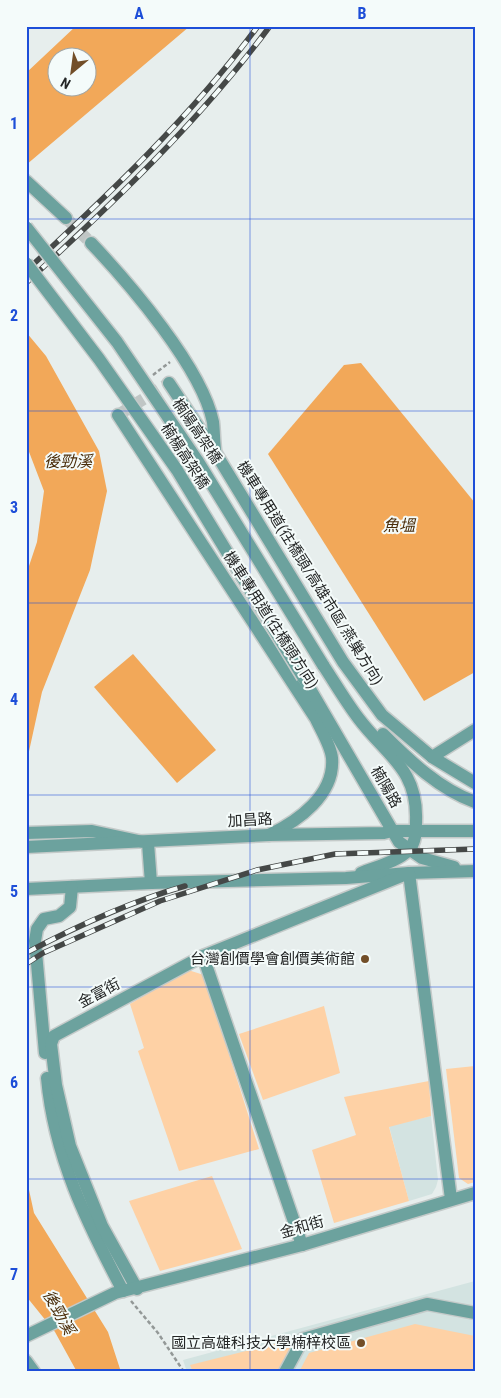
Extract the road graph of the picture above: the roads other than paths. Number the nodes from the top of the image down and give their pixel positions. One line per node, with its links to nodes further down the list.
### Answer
1 (30, 183): 2 (street)
2 (66, 218)
3 (26, 226): 9 (street, 楠陽高架橋, bridge)
4 (91, 242): 8 (street)
5 (26, 263): 10 (street, 楠楊高架橋, bridge)
6 (169, 383): 8 (street)
7 (118, 414): 13 (street, 機車專用道(往橋頭方向))
8 (215, 452): 14 (street, 機車專用道(往橋頭/高雄市區/燕巢方向))
9 (323, 665): 16 (street); 18 (street)
10 (303, 677): 11 (street, 楠陽路)
11 (334, 729): 13 (street); 17 (street, 楠陽路)
12 (475, 730): 14 (street)
13 (332, 757): 21 (street)
14 (432, 757): 15 (street, 機車專用道(往橋頭/高雄市區/燕巢方向))
15 (475, 783)
16 (475, 802)
17 (392, 831): 18 (street, 加昌路); 21 (street, 加昌路); 24 (street, 楠陽路)
18 (416, 831): 19 (street, 加昌路); 24 (street)
19 (475, 831)
20 (26, 833): 22 (street)
21 (269, 835): 22 (street, 加昌路)
22 (148, 843): 23 (street, 加昌路); 28 (street)
23 (26, 847)
24 (409, 850): 25 (street, 楠陽路); 27 (street)
25 (474, 871): 26 (street)
26 (409, 873): 27 (street); 31 (street, 金富街); 33 (street)
27 (346, 878): 28 (street)
28 (151, 883): 29 (street)
29 (72, 887): 30 (street); 36 (street)
30 (26, 889)
31 (203, 956): 34 (street); 35 (street, 金富街)
32 (475, 1193): 33 (street, 金和街)
33 (452, 1199): 34 (street, 金和街)
34 (302, 1245): 35 (street, 金和街)
35 (137, 1289): 36 (street, 金和街)
36 (119, 1292): 38 (street, 金和街)
37 (475, 1313): 41 (street)
38 (26, 1336)
39 (26, 1361): 40 (street)
40 (34, 1372)
41 (285, 1372)

